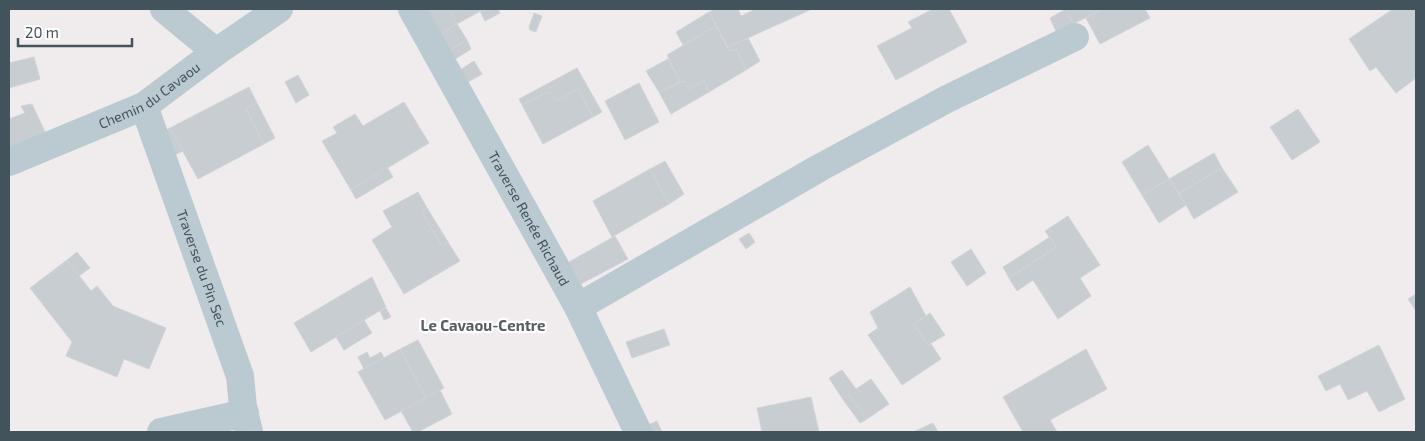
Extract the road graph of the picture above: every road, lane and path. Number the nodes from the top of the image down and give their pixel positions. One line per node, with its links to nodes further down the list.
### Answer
1 (164, 9): 5 (street)
2 (279, 9): 5 (street, Chemin du Cavaou)
3 (412, 9): 8 (street, Traverse Renée Richaud)
4 (1075, 37): 8 (street)
5 (216, 52): 6 (street, Chemin du Cavaou)
6 (144, 106): 7 (street, Chemin du Cavaou); 9 (street, Traverse du Pin Sec)
7 (9, 162)
8 (578, 307): 11 (street, Traverse Renée Richaud)
9 (247, 423): 10 (street)
10 (161, 432)
11 (638, 432)

